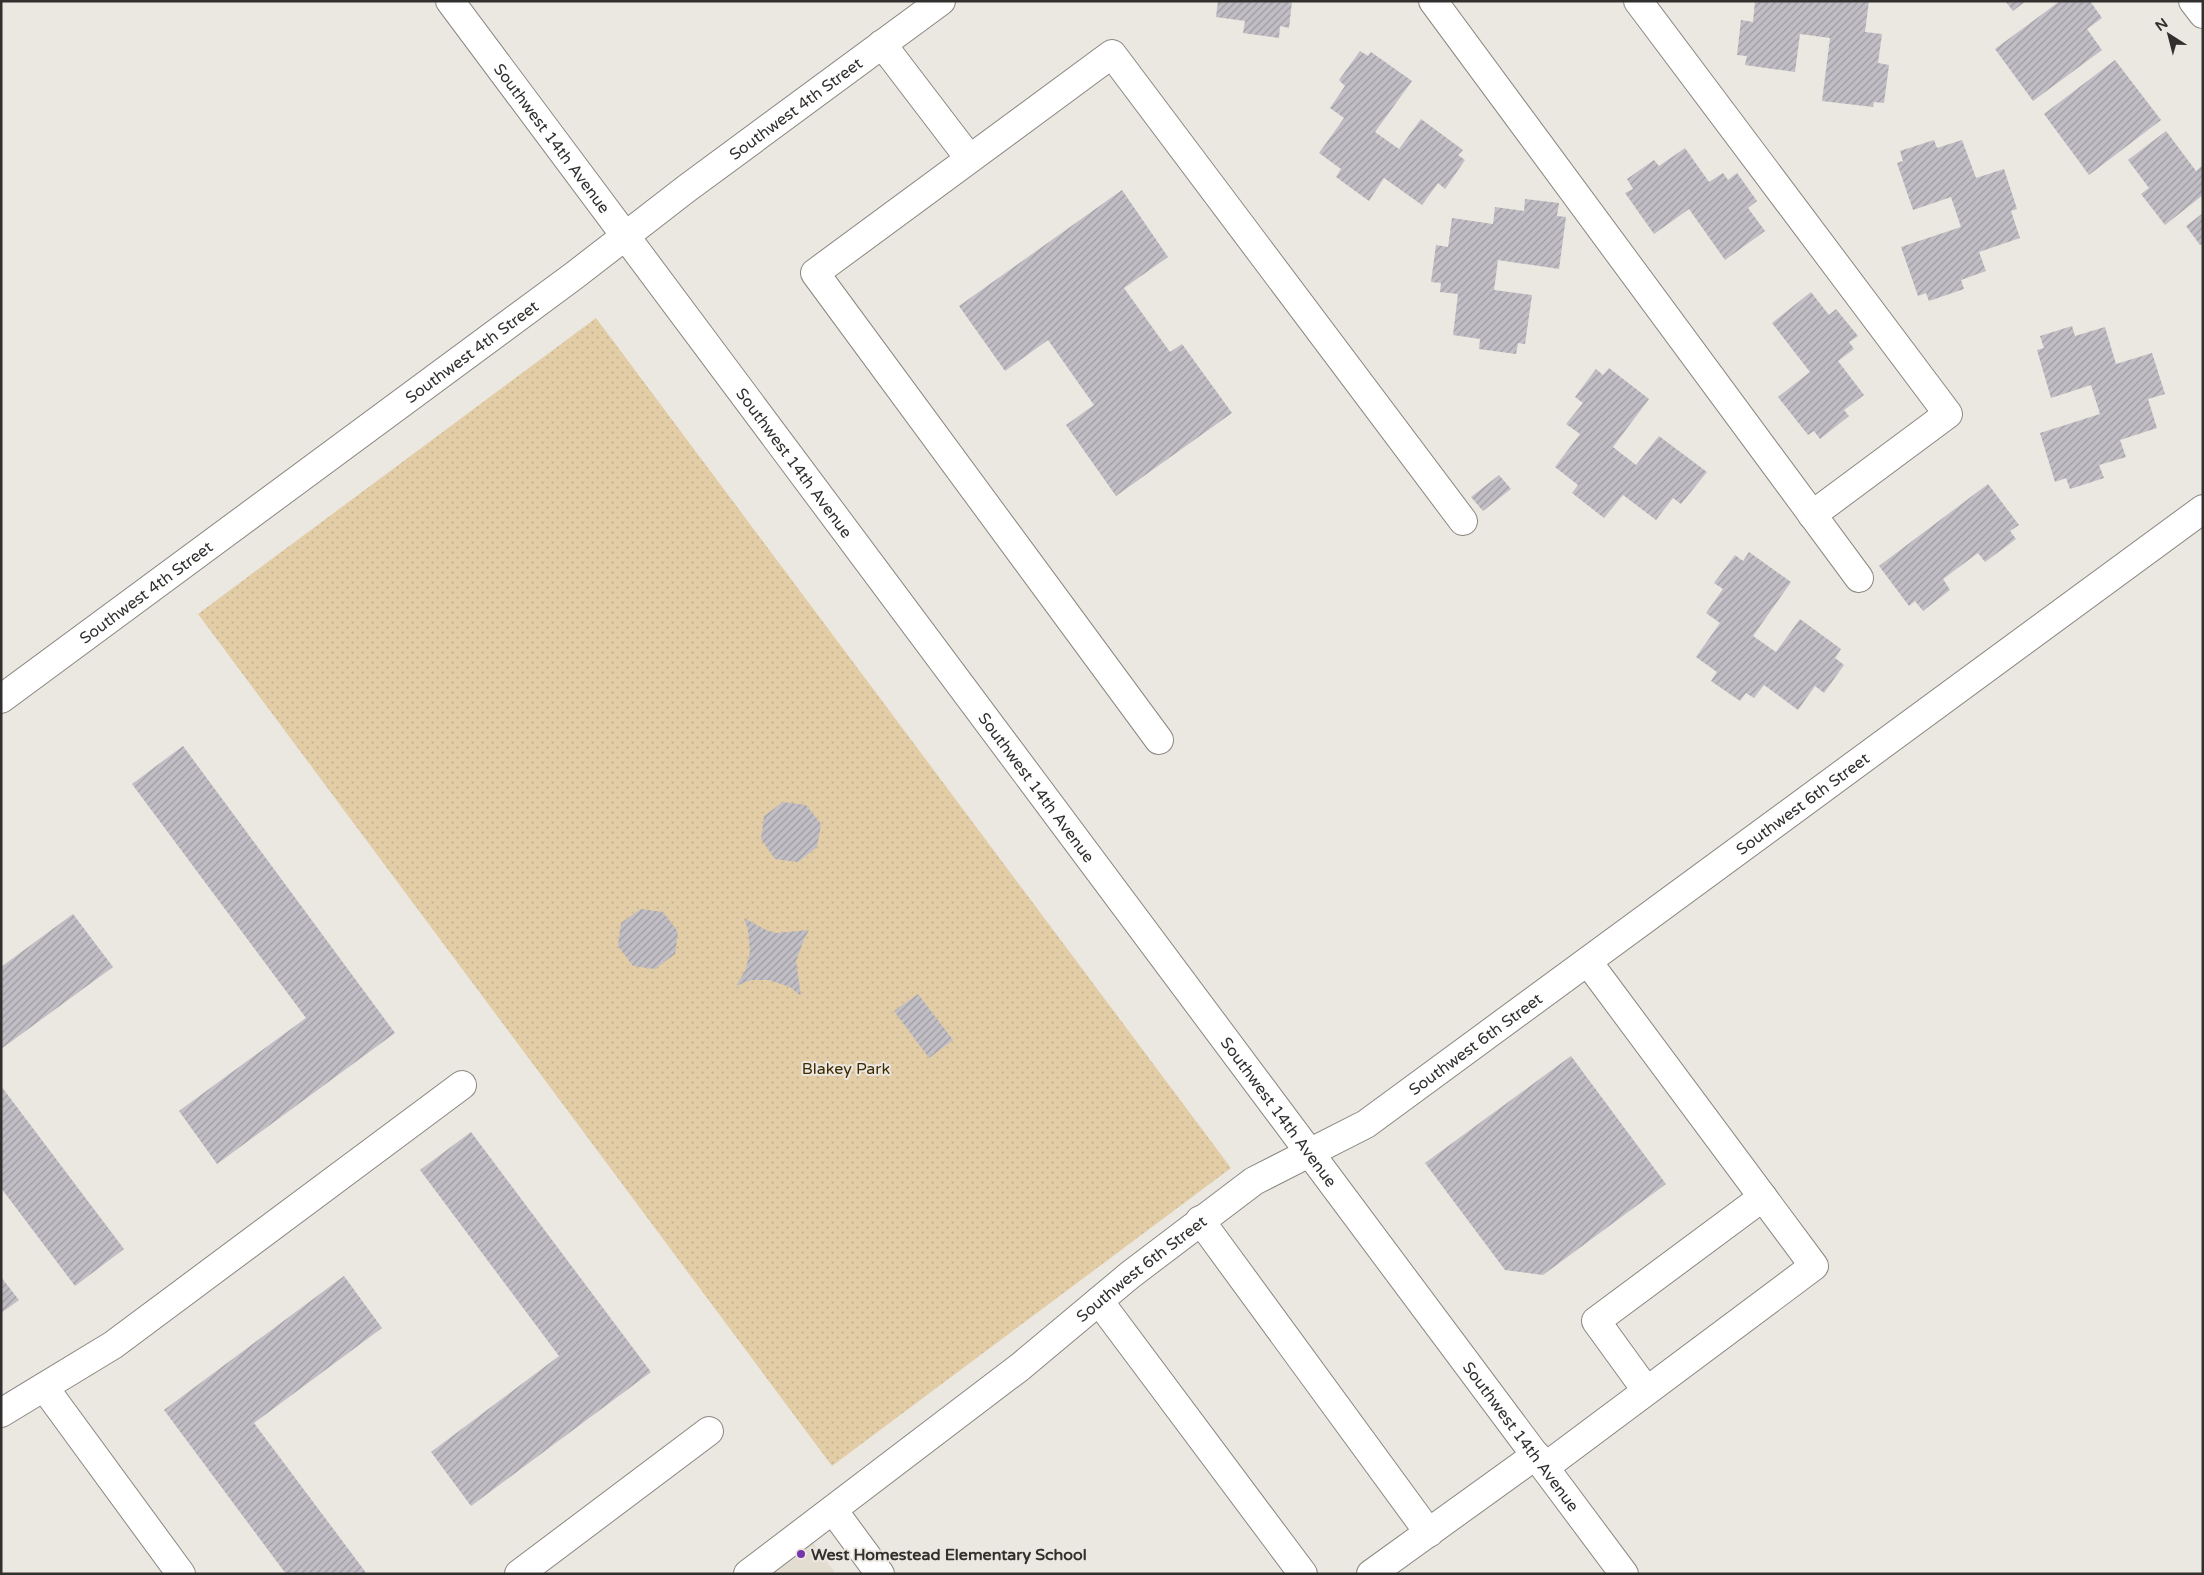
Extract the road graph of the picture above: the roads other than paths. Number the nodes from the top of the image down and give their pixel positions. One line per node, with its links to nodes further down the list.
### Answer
1 (450, 1): 9 (street, Southwest 14th Avenue)
2 (941, 1): 7 (street, Southwest 4th Street)
3 (1433, 1): 11 (street)
4 (1638, 1): 11 (street)
5 (2193, 1): 6 (street)
6 (2203, 14)
7 (882, 44): 8 (street); 9 (street, Southwest 4th Street)
8 (969, 158): 12 (street); 15 (street)
9 (625, 236): 14 (street, Southwest 4th Street); 18 (street, Southwest 14th Avenue)
10 (2203, 509): 16 (street, Southwest 6th Street)
11 (1812, 515): 13 (street)
12 (1463, 522)
13 (1859, 578)
14 (1, 699)
15 (1158, 740)
16 (1588, 962): 18 (street, Southwest 6th Street); 19 (street)
17 (462, 1085): 22 (street)
18 (1310, 1153): 20 (street, Southwest 6th Street); 26 (street, Southwest 14th Avenue)
19 (1763, 1197): 23 (street); 23 (street)
20 (1200, 1220): 21 (street, Southwest 6th Street); 28 (street)
21 (1099, 1301): 27 (street, Southwest 6th Street); 33 (street)
22 (44, 1387): 24 (street); 29 (street)
23 (1646, 1390): 26 (street)
24 (1, 1413)
25 (709, 1431): 30 (street)
26 (1541, 1461): 28 (street); 35 (street, Southwest 14th Avenue)
27 (832, 1510): 31 (street, Southwest 6th Street); 32 (street)
28 (1429, 1533): 34 (street)
29 (181, 1574)
30 (519, 1574)
31 (748, 1574)
32 (880, 1574)
33 (1303, 1574)
34 (1371, 1574)
35 (1624, 1574)

